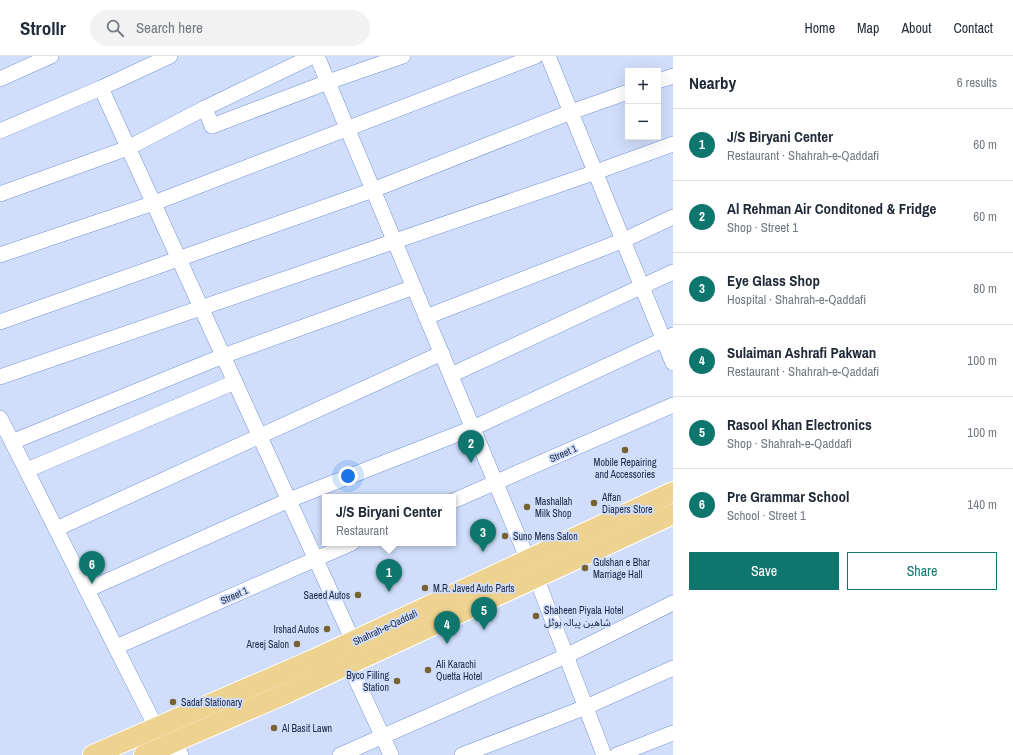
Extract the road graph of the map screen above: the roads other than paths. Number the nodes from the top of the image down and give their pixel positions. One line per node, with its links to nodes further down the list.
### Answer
1 (51, 56): 9 (street)
2 (170, 56): 12 (street)
3 (313, 56): 14 (street)
4 (317, 56): 11 (street)
5 (403, 56): 11 (street)
6 (536, 56): 16 (street)
7 (548, 56): 15 (street)
8 (673, 76): 10 (street)
9 (0, 79)
10 (661, 81)
11 (328, 82): 14 (street); 16 (street)
12 (101, 88): 17 (street); 19 (street)
13 (625, 93): 15 (street)
14 (205, 108): 19 (street)
15 (571, 112): 20 (street); 21 (street)
16 (347, 129): 21 (street); 23 (street)
17 (0, 131)
18 (673, 144): 20 (street)
19 (128, 148): 22 (street); 23 (street)
20 (596, 172): 25 (street); 26 (street)
21 (373, 190): 26 (street); 28 (street)
22 (0, 194)
23 (154, 203): 27 (street); 28 (street)
24 (673, 217): 25 (street)
25 (624, 240): 30 (street); 33 (street)
26 (395, 242): 31 (street); 32 (street)
27 (0, 255)
28 (179, 259): 32 (street); 34 (street)
29 (673, 272): 30 (street)
30 (642, 286): 35 (street); 39 (street)
31 (414, 287): 33 (street); 37 (street)
32 (201, 307): 37 (street); 40 (street)
33 (426, 317): 36 (street)
34 (0, 322)
35 (668, 337): 38 (street); 44 (street)
36 (442, 353): 39 (street); 45 (street)
37 (223, 356): 41 (street); 46 (street)
38 (673, 363)
39 (451, 375): 44 (street)
40 (0, 377)
41 (235, 382): 45 (street); 47 (street)
42 (673, 405): 48 (street, Street 1)
43 (0, 418): 46 (street)
44 (473, 428): 48 (street); 50 (street)
45 (260, 436): 50 (street); 53 (street)
46 (12, 442): 47 (street)
47 (27, 470): 53 (street)
48 (496, 483): 51 (street, Street 1); 56 (street)
49 (673, 492): 56 (main road, Shahrah-e-Qaddafi)
50 (289, 500): 55 (street); 57 (street)
51 (456, 500)
52 (673, 514): 56 (main road, Shahrah-e-Qaddafi)
53 (56, 529): 57 (street)
54 (345, 546): 55 (street, Street 1)
55 (316, 558): 59 (street); 60 (street, Street 1)
56 (532, 568): 59 (main road, Shahrah-e-Qaddafi); 61 (street); 62 (main road, Shahrah-e-Qaddafi)
57 (87, 590): 60 (street)
58 (673, 603): 61 (street)
59 (353, 641): 65 (main road, Shahrah-e-Qaddafi)
60 (116, 647): 65 (street)
61 (566, 656): 64 (street); 67 (street)
62 (349, 664): 67 (street); 68 (main road, Shahrah-e-Qaddafi)
63 (673, 668): 64 (street)
64 (586, 707): 73 (street); 74 (street)
65 (157, 728): 68 (street); 69 (main road, Shahrah-e-Qaddafi)
66 (673, 733): 75 (street)
67 (383, 736): 71 (street); 72 (street)
68 (173, 748): 70 (main road, Shahrah-e-Qaddafi)
69 (93, 755)
70 (144, 755)
71 (340, 755)
72 (391, 755)
73 (462, 755)
74 (604, 755)
75 (617, 755)

